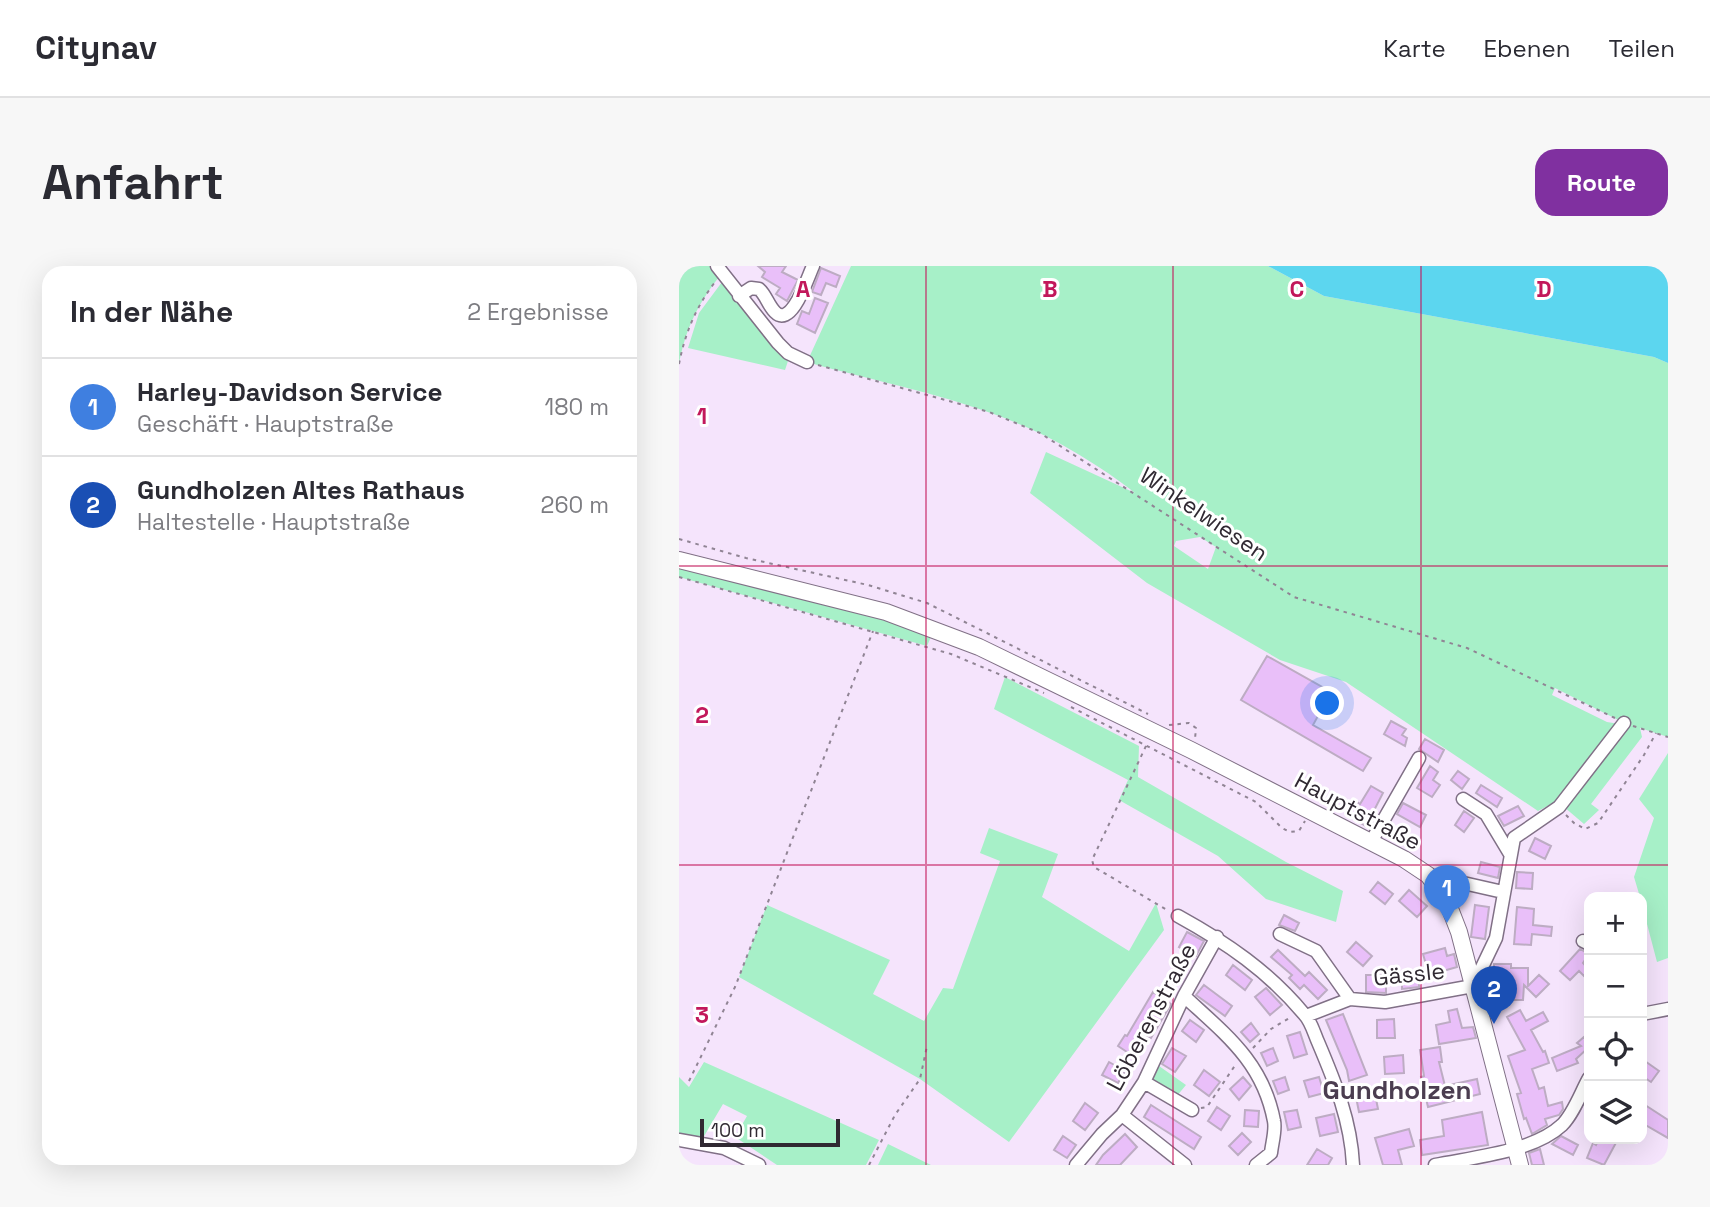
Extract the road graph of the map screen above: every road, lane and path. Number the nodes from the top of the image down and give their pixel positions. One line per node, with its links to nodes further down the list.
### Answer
1 (813, 266): 3 (street)
2 (725, 269): 3 (street); 5 (path)
3 (739, 296): 4 (street)
4 (807, 362): 11 (path, Winkelwiesen)
5 (679, 364)
6 (679, 560): 18 (main road, Hauptstraße)
7 (679, 577): 8 (path)
8 (873, 630): 9 (path); 33 (path)
9 (1051, 696)
10 (1063, 702): 14 (path)
11 (1619, 720): 12 (path, Winkelwiesen); 17 (street)
12 (1656, 733): 13 (path, Winkelwiesen); 17 (path)
13 (1668, 737)
14 (1147, 745): 18 (path); 23 (path)
15 (1419, 758): 19 (street)
16 (1463, 799): 20 (street)
17 (1559, 807): 20 (street)
18 (1311, 811): 19 (main road, Hauptstraße)
19 (1371, 842): 21 (main road, Hauptstraße)
20 (1510, 854): 22 (street)
21 (1427, 875): 22 (street); 26 (main road, Hauptstraße)
22 (1503, 892): 26 (street)
23 (1178, 916): 25 (street)
24 (1280, 934): 28 (street, Gässle)
25 (1217, 937): 27 (street, Löberenstraße); 31 (street)
26 (1473, 986): 28 (street, Gässle); 39 (main road, Hauptstraße)
27 (1184, 996): 35 (street, Löberenstraße); 44 (street)
28 (1350, 999): 31 (street, Gässle)
29 (1668, 1009): 30 (street)
30 (1647, 1010)
31 (1307, 1016): 45 (street)
32 (927, 1046): 41 (path)
33 (689, 1081)
34 (1587, 1081): 39 (street)
35 (1144, 1082): 36 (street); 37 (street, Löberenstraße)
36 (1192, 1110)
37 (1122, 1115): 42 (street, Löberenstraße); 43 (street)
38 (679, 1140): 40 (street)
39 (1514, 1149): 46 (street); 47 (main road, Hauptstraße)
40 (759, 1165)
41 (869, 1165)
42 (1076, 1165)
43 (1185, 1165)
44 (1256, 1165)
45 (1353, 1165)
46 (1435, 1165)
47 (1520, 1165)

